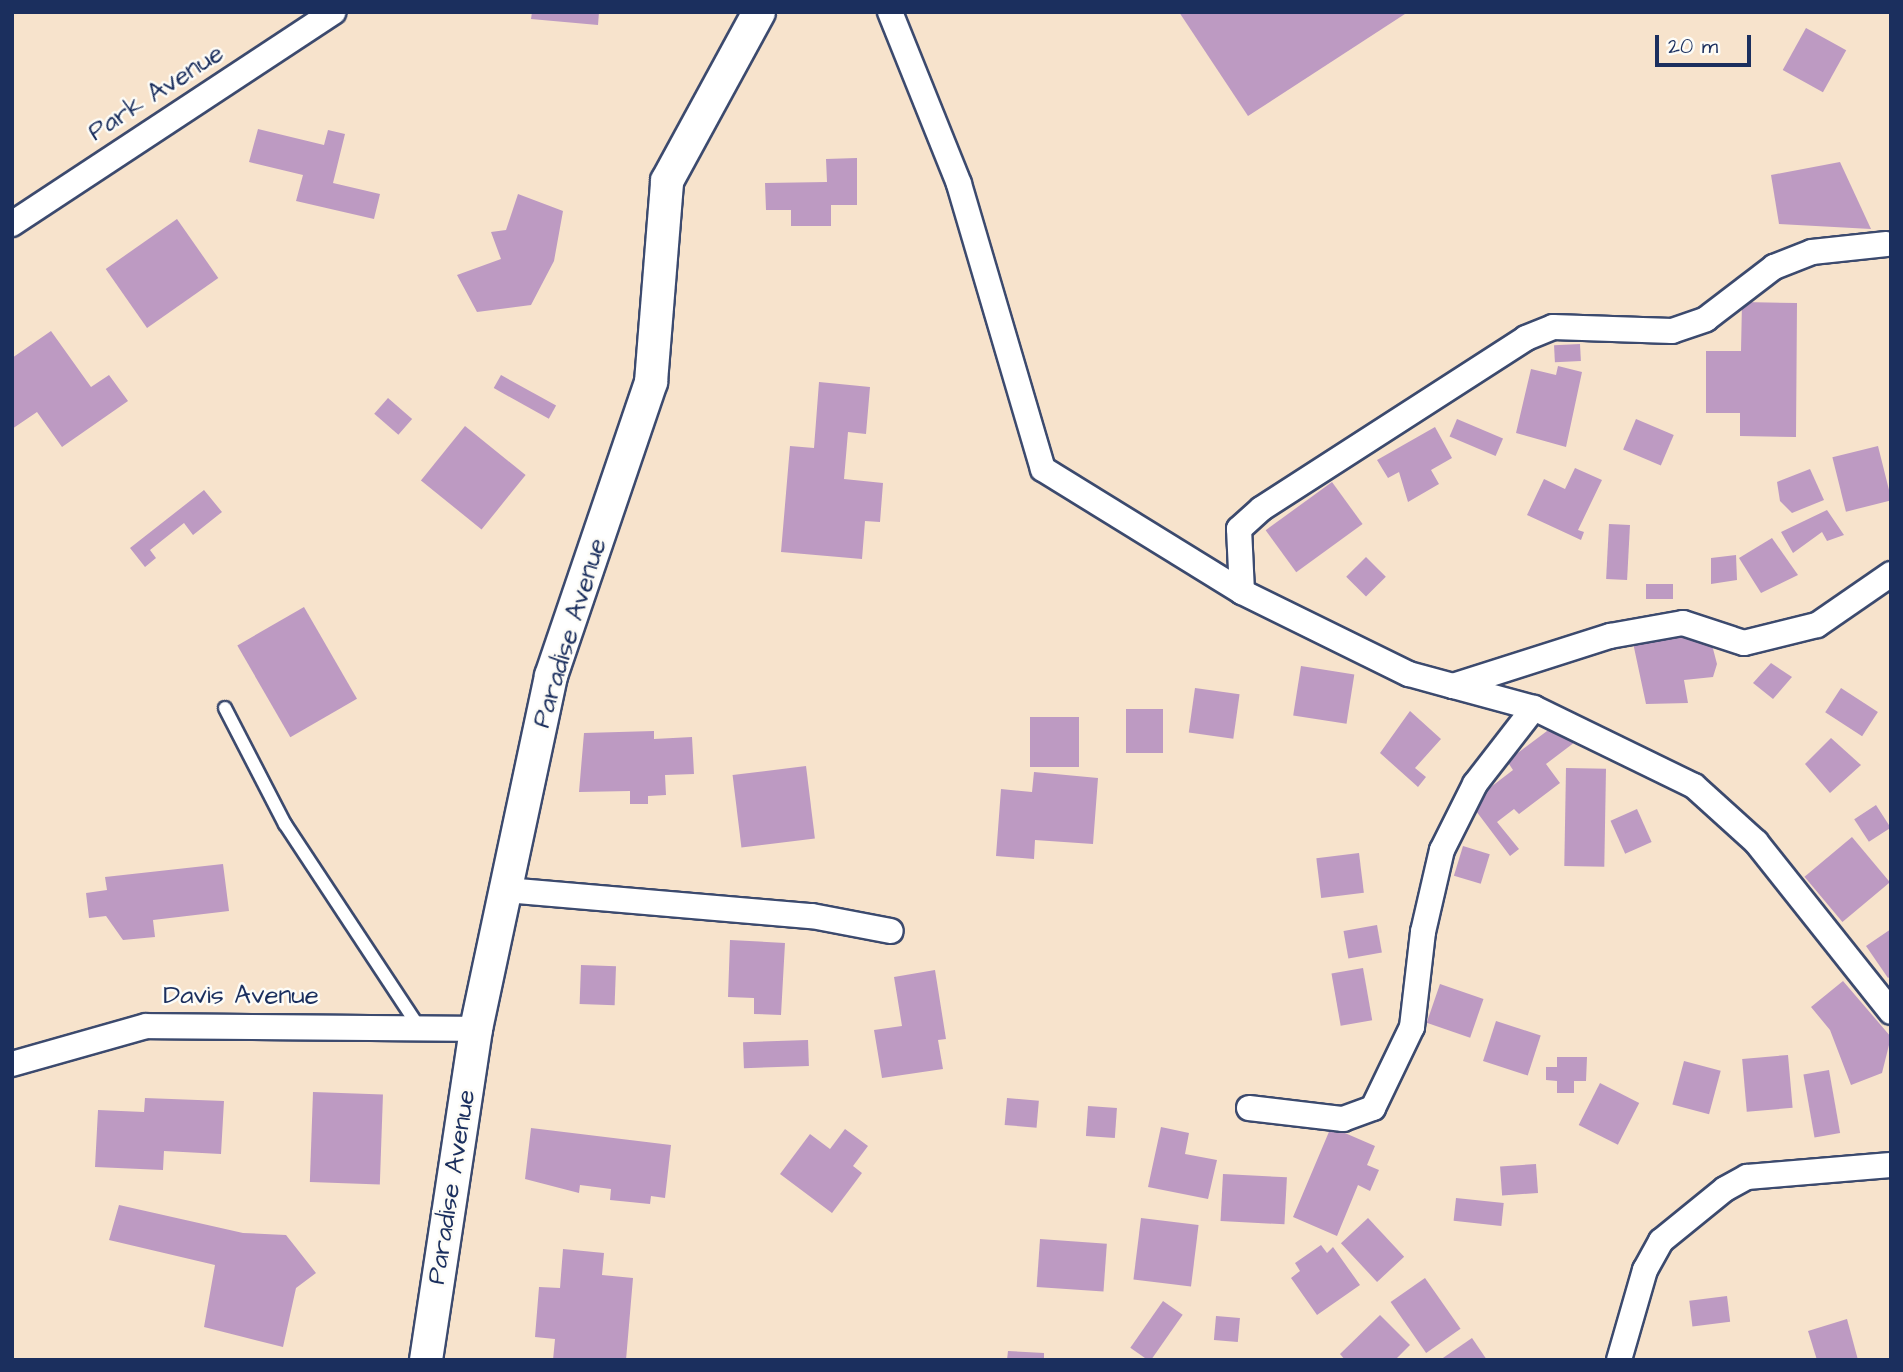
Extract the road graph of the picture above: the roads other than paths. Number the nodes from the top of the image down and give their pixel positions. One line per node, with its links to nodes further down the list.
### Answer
1 (333, 12): 4 (street, Park Avenue)
2 (759, 12): 11 (street, Paradise Avenue)
3 (890, 12): 7 (street)
4 (12, 224)
5 (1887, 244): 7 (street)
6 (1891, 574): 8 (street)
7 (1242, 592): 8 (street)
8 (1453, 686): 10 (street)
9 (225, 708): 14 (lane)
10 (1534, 708): 13 (street); 17 (street)
11 (506, 890): 12 (street); 15 (street, Paradise Avenue)
12 (891, 931)
13 (1891, 1012)
14 (417, 1024): 15 (street, Davis Avenue); 16 (street, Davis Avenue)
15 (476, 1029): 19 (street, Paradise Avenue)
16 (12, 1064)
17 (1249, 1108)
18 (1891, 1165): 20 (street)
19 (426, 1360)
20 (1619, 1360)

